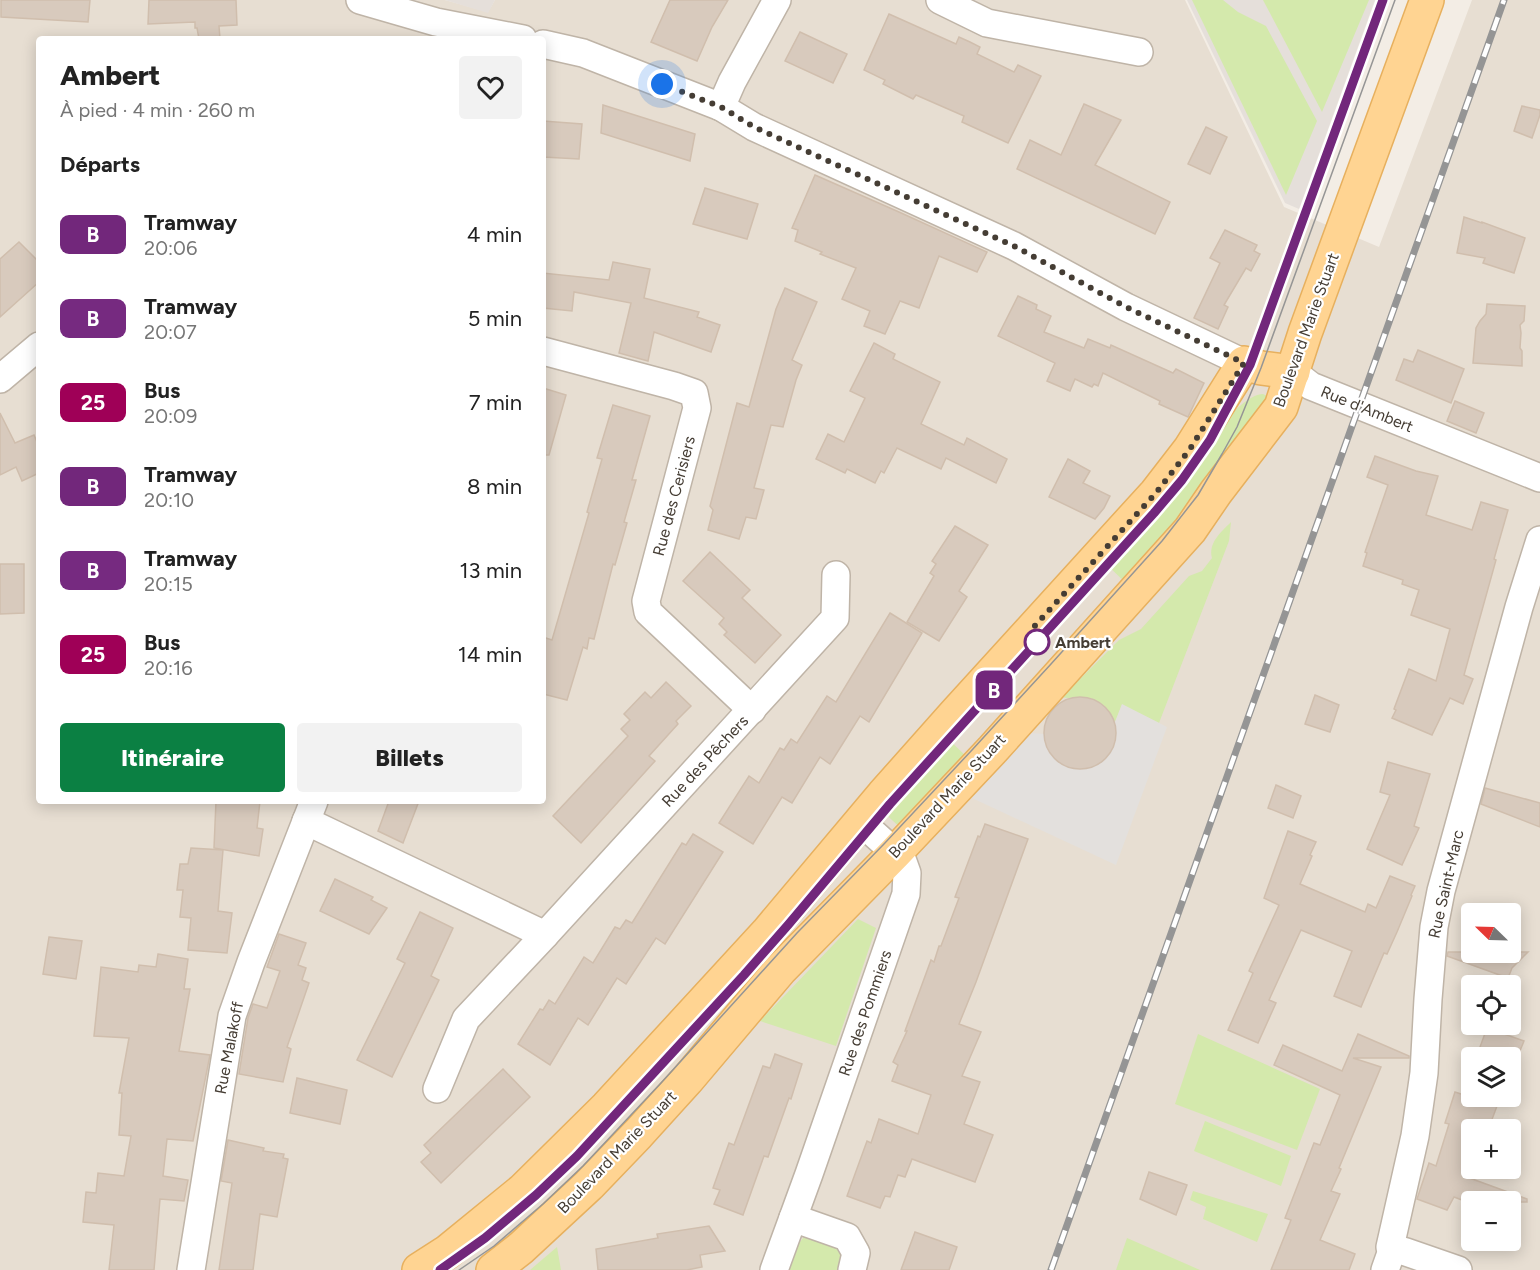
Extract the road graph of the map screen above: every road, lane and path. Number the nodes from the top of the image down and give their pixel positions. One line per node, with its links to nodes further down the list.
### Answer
1 (360, 0): 5 (street)
2 (777, 0): 9 (street)
3 (940, 0): 8 (street)
4 (1427, 0): 13 (main road, Boulevard Marie Stuart)
5 (435, 30): 6 (street)
6 (494, 36)
7 (546, 45): 9 (street, Rue d'Ambert)
8 (1139, 52)
9 (721, 107): 12 (street, Rue d'Ambert)
10 (36, 349): 14 (street)
11 (546, 352): 18 (street, Rue des Cerisiers)
12 (1244, 363): 13 (main road, Rue d'Ambert); 20 (main road)
13 (1293, 372): 15 (street, Rue d'Ambert); 21 (main road, Boulevard Marie Stuart)
14 (0, 379)
15 (1540, 478)
16 (1540, 540): 25 (street, Rue Saint-Marc)
17 (836, 575): 18 (street, Rue des Pêchers)
18 (752, 710): 22 (street, Rue des Pêchers)
19 (310, 811): 22 (street); 26 (street, Rue Malakoff)
20 (861, 822): 21 (street, Rue des Pommiers); 27 (main road)
21 (895, 853): 24 (street, Rue des Pommiers); 28 (main road, Boulevard Marie Stuart)
22 (545, 935): 23 (street, Rue des Pêchers)
23 (437, 1089)
24 (793, 1218): 29 (street, Rue des Pommiers); 30 (street)
25 (1388, 1262): 31 (street)
26 (191, 1270)
27 (419, 1270)
28 (493, 1270)
29 (774, 1270)
30 (852, 1270)
31 (1458, 1270)

